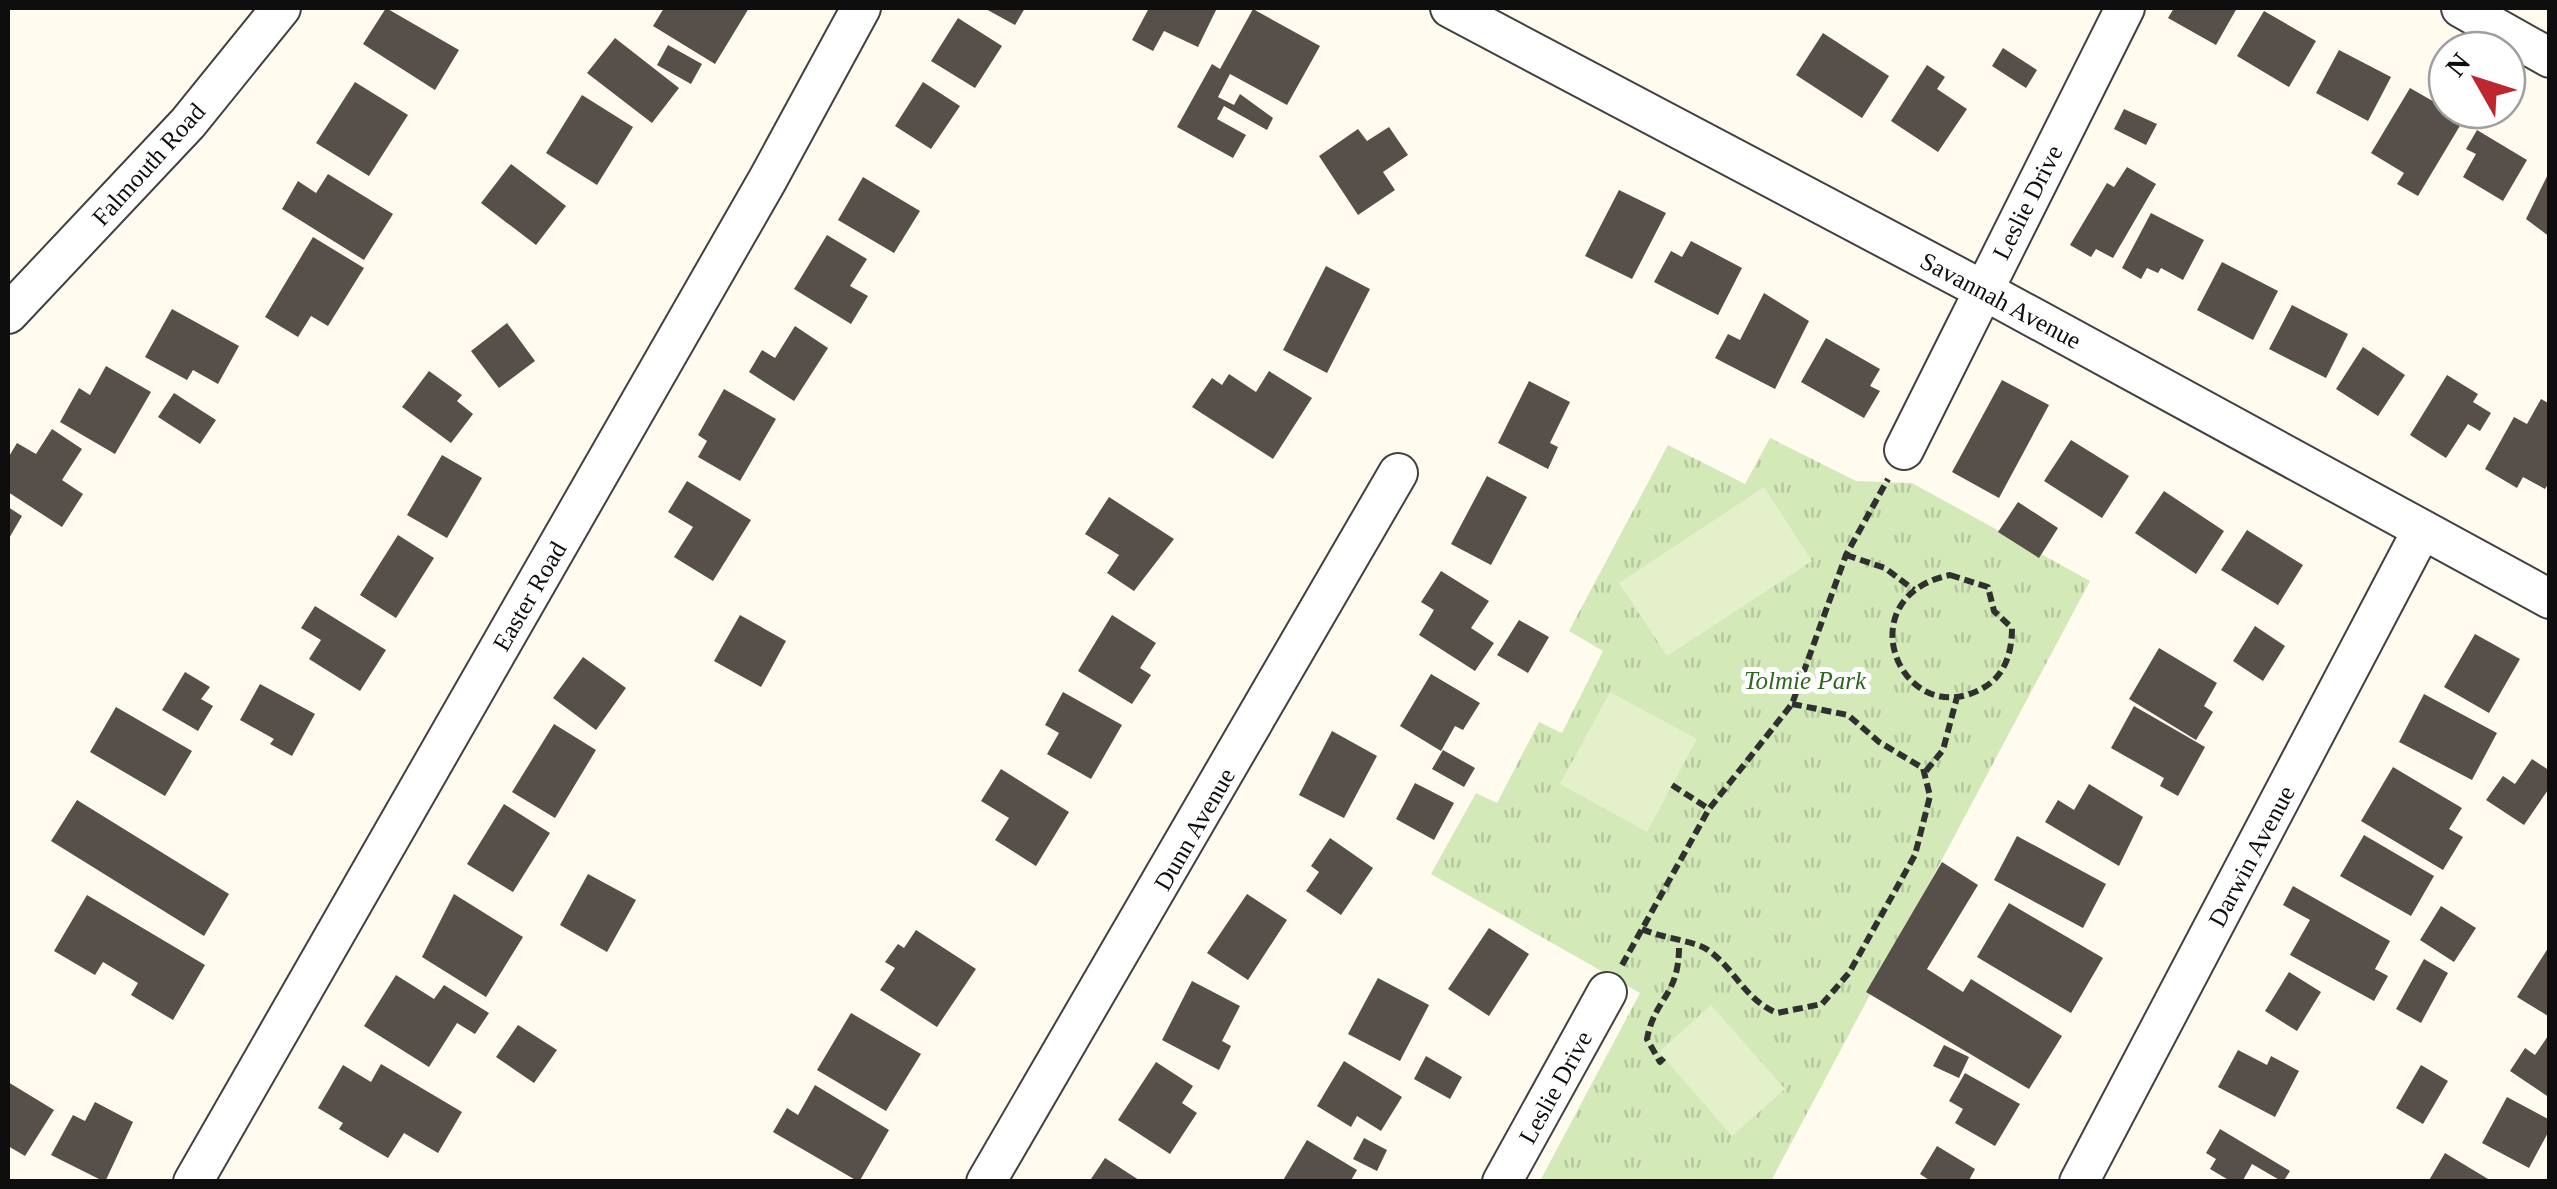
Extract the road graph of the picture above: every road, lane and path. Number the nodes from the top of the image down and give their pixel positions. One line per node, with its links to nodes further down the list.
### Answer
1 (281, 8): 9 (street, Falmouth Road)
2 (861, 8): 25 (street, Easter Road)
3 (1450, 8): 8 (street, Savannah Avenue)
4 (2124, 8): 8 (street, Leslie Drive)
5 (2460, 8): 6 (street)
6 (2504, 19): 7 (street)
7 (2550, 58)
8 (1982, 290): 10 (street, Leslie Drive); 12 (street, Savannah Avenue)
9 (8, 314)
10 (1904, 450): 13 (path)
11 (1398, 473): 26 (street, Dunn Avenue)
12 (2422, 530): 15 (street, Savannah Avenue); 28 (street, Darwin Avenue)
13 (1846, 555): 14 (path); 17 (path)
14 (1914, 590): 16 (path); 16 (path)
15 (2550, 599)
16 (1957, 697): 18 (path)
17 (1792, 704): 18 (path); 20 (path)
18 (1926, 771): 22 (path)
19 (1672, 786): 20 (path)
20 (1709, 808): 21 (path)
21 (1642, 929): 22 (path); 23 (path)
22 (1679, 943): 24 (path)
23 (1606, 992): 27 (street, Leslie Drive)
24 (1664, 1058)
25 (193, 1182)
26 (986, 1182)
27 (1502, 1182)
28 (2080, 1182)

